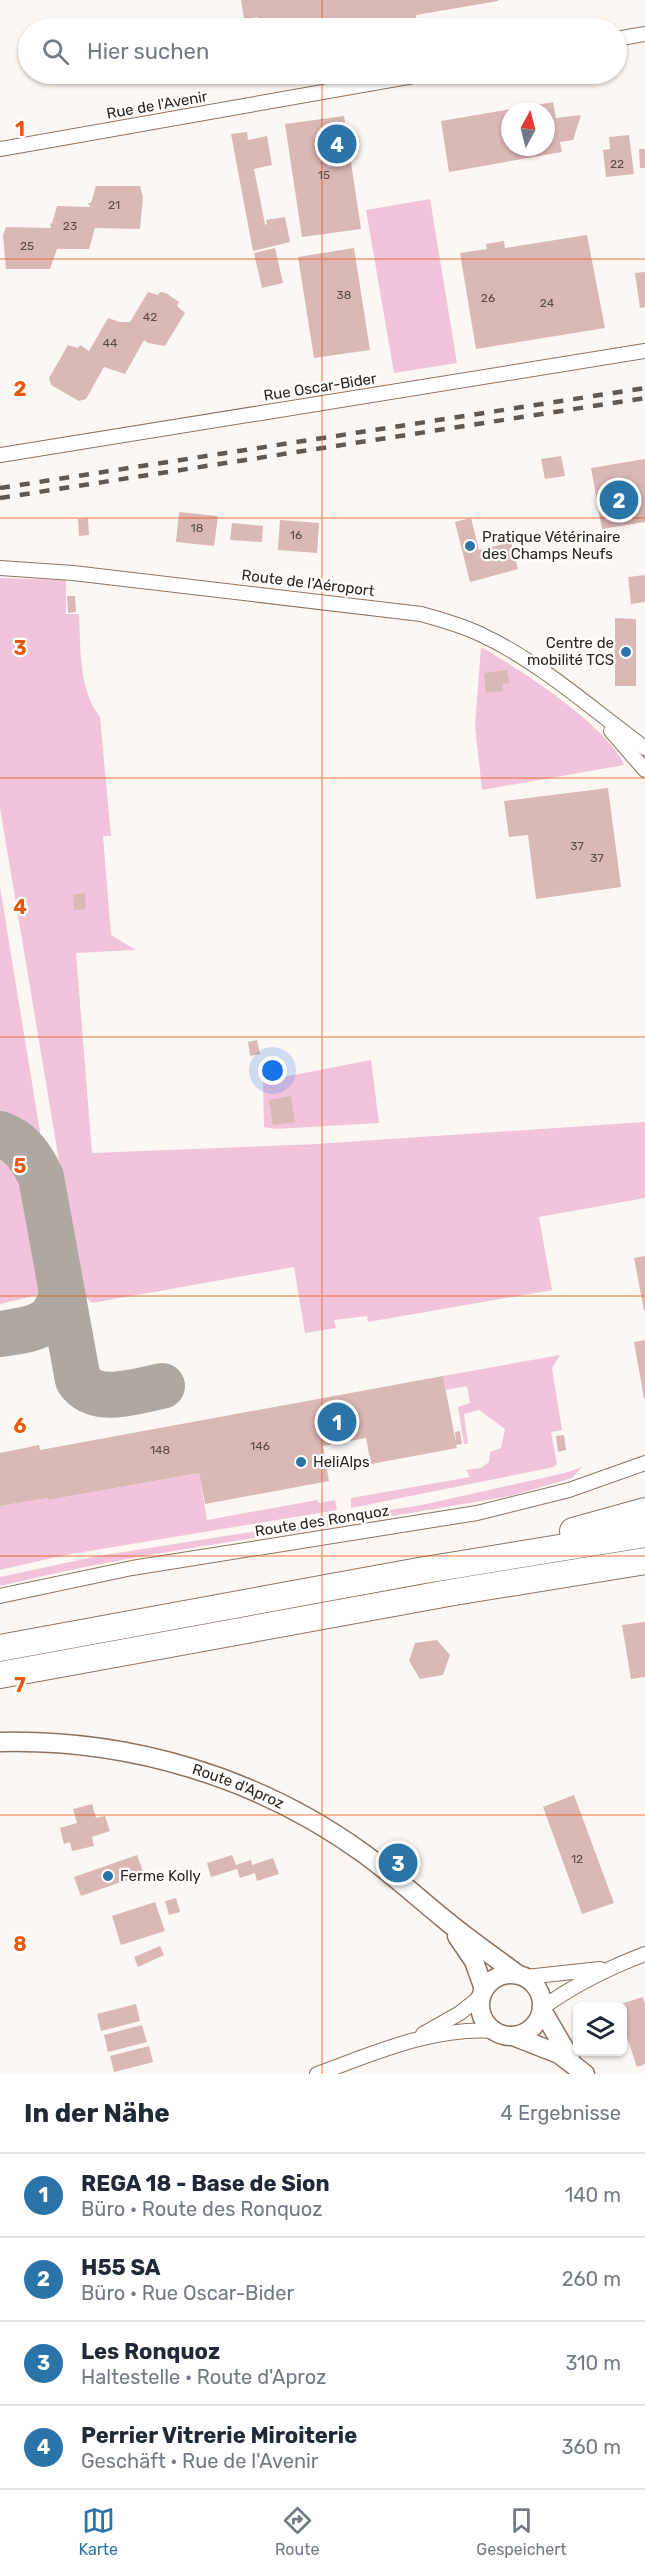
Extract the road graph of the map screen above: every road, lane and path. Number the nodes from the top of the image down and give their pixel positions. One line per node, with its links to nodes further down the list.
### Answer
1 (645, 34): 2 (street)
2 (627, 37)
3 (368, 84): 4 (street, Rue de l'Avenir)
4 (0, 149)
5 (645, 351): 6 (street, Rue Oscar-Bider)
6 (0, 455)
7 (0, 568): 8 (street, Route de l'Aéroport)
8 (587, 706): 9 (street, Route de l'Aéroport); 10 (street, Route de l'Aéroport)
9 (645, 748)
10 (645, 770)
11 (645, 1463): 16 (street, Route des Ronquoz)
12 (645, 1512): 15 (highway)
13 (645, 1534): 15 (highway)
14 (645, 1561): 18 (highway)
15 (419, 1571): 17 (highway)
16 (0, 1596)
17 (0, 1648)
18 (0, 1675)
19 (0, 1742): 20 (street, Route d'Aproz)
20 (443, 1918): 23 (street, Route d'Aproz); 24 (street, Route d'Aproz)
21 (645, 1954): 22 (street)
22 (608, 1968): 23 (street); 25 (street)
23 (522, 1976): 24 (street); 25 (street)
24 (482, 1993): 26 (street); 27 (street)
25 (542, 2009): 26 (street); 28 (street)
26 (504, 2034): 27 (street); 28 (street)
27 (413, 2039): 29 (street)
28 (580, 2069)
29 (317, 2074)

